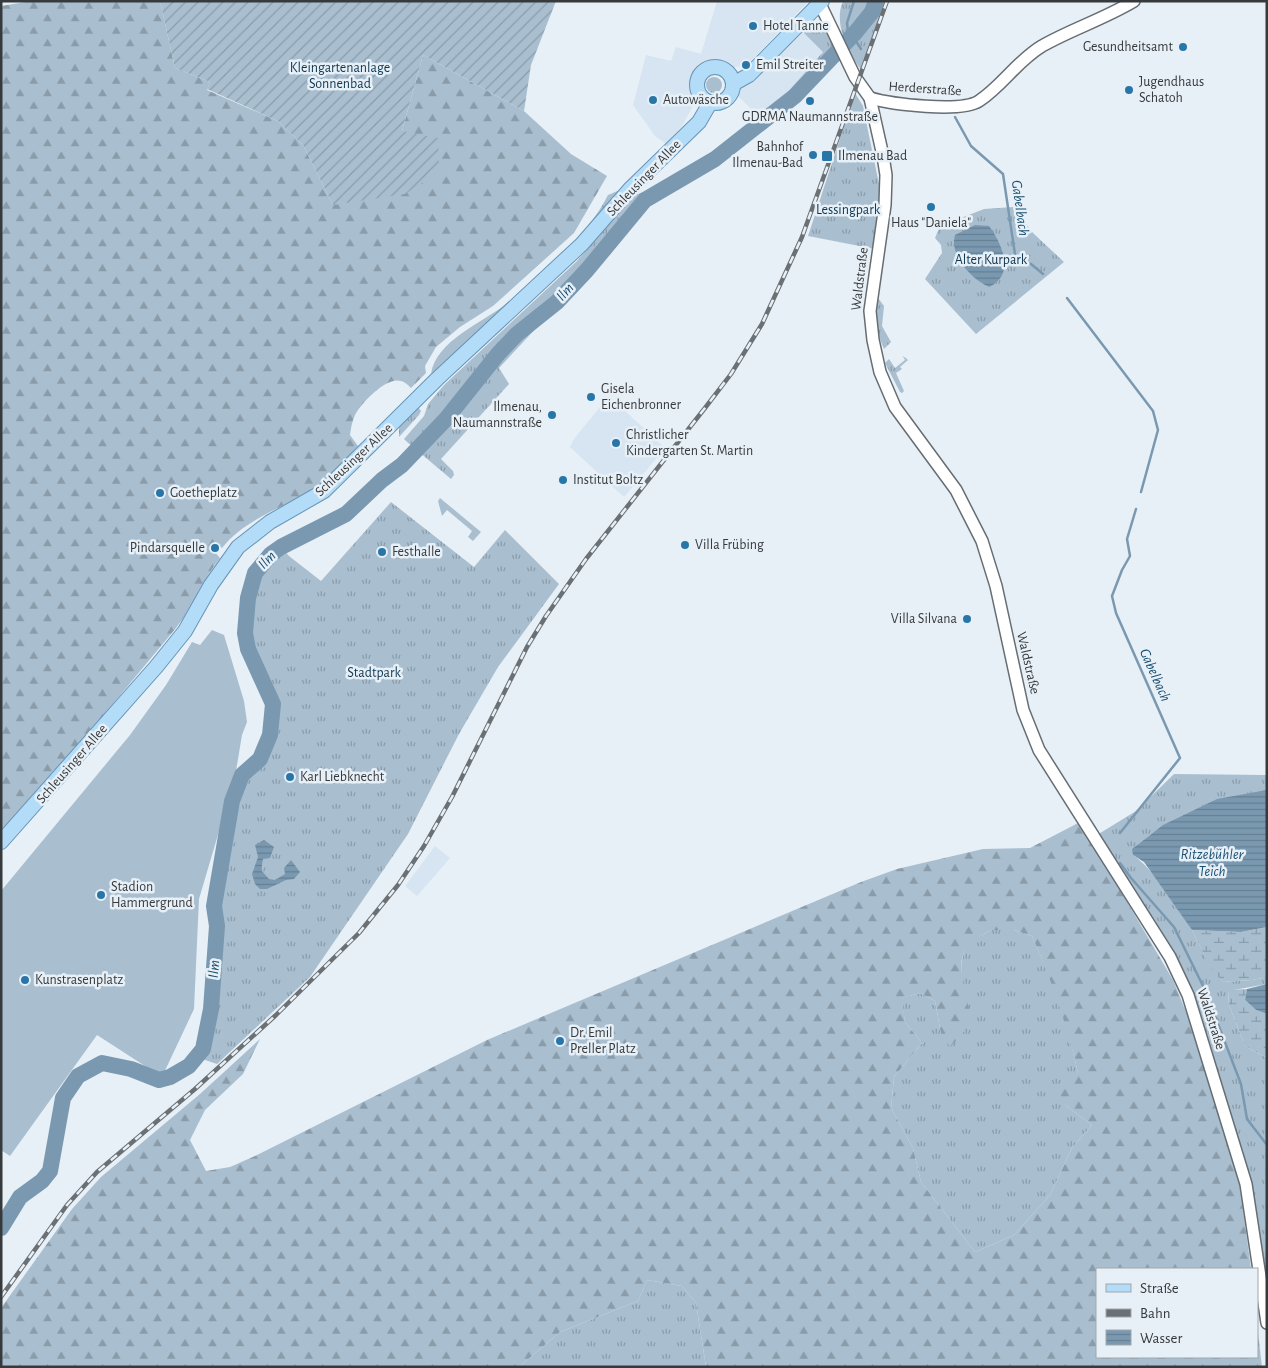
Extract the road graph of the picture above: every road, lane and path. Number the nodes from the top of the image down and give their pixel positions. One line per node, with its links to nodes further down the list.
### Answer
1 (1134, 1): 4 (street, Herderstraße)
2 (821, 3): 3 (main road); 4 (street, Waldstraße)
3 (732, 79): 5 (main road); 5 (main road, Schleusinger Allee)
4 (870, 98): 7 (street, Waldstraße)
5 (705, 99): 6 (main road, Schleusinger Allee)
6 (1, 842)
7 (1267, 1323)

